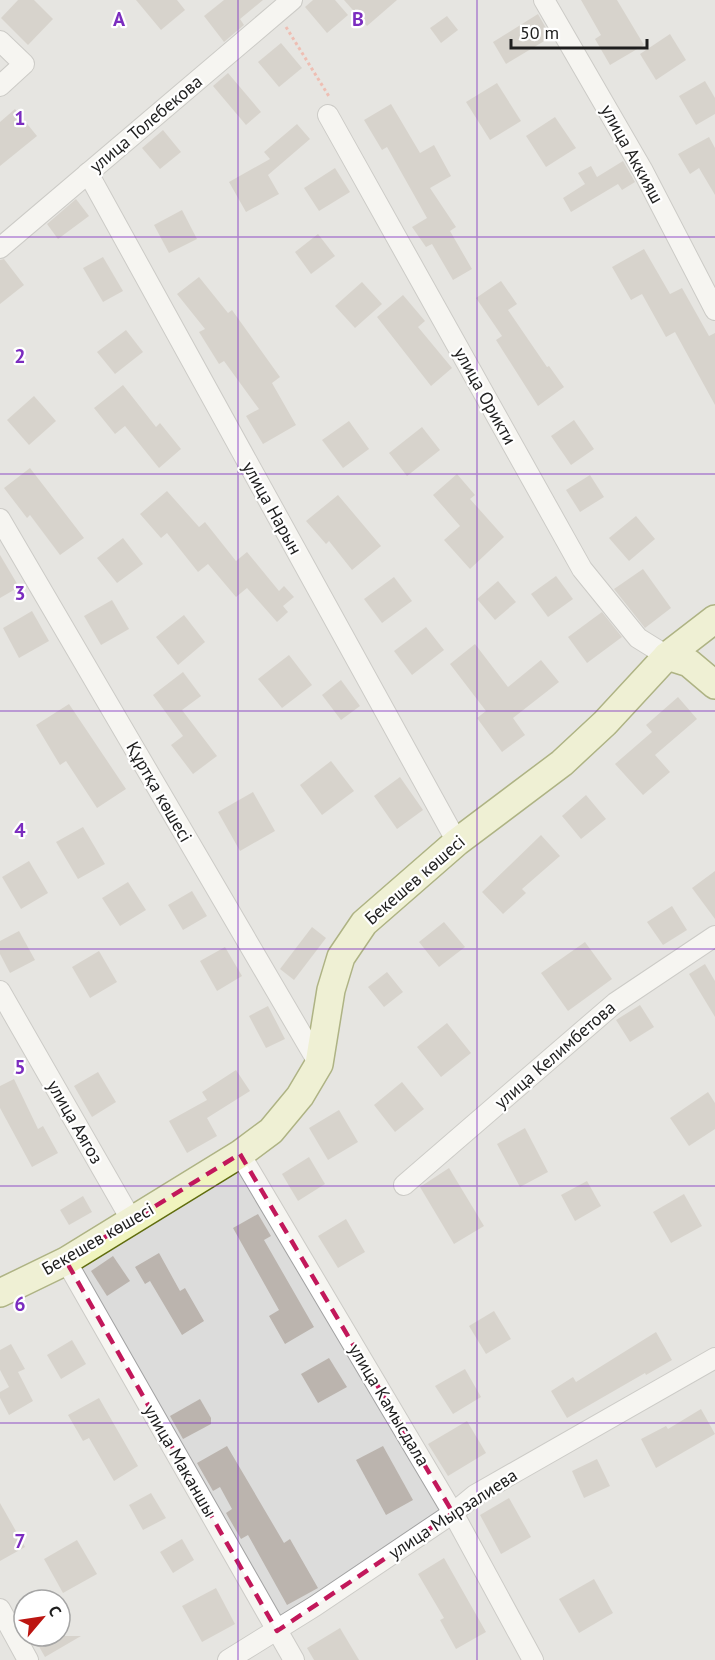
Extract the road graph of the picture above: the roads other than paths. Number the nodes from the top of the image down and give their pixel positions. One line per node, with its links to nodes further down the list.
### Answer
1 (292, 0): 6 (street, улица Толебекова)
2 (544, 0): 8 (street, улица Аккияш)
3 (0, 41): 4 (street)
4 (0, 86)
5 (328, 115): 11 (street, улица Орикти)
6 (88, 173): 7 (street, улица Толебекова); 13 (street, улица Нарын)
7 (0, 248)
8 (715, 310)
9 (0, 519): 16 (street, Құртқа көшесі)
10 (715, 619): 11 (main road, Бекешев көшесі)
11 (667, 656): 12 (main road); 13 (main road, Бекешев көшесі)
12 (715, 685)
13 (457, 842): 16 (main road, Бекешев көшесі)
14 (715, 936): 18 (street, улица Келимбетова)
15 (0, 991): 19 (street, улица Аягоз)
16 (319, 1064): 17 (main road, Бекешев көшесі)
17 (240, 1154): 19 (main road, Бекешев көшесі); 23 (street, улица Камысдала)
18 (404, 1185)
19 (132, 1221): 20 (main road, Бекешев көшесі)
20 (66, 1261): 21 (main road, Бекешев көшесі); 25 (street, улица Маканшы)
21 (0, 1293)
22 (715, 1358): 23 (street, улица Мырзалиева)
23 (453, 1513): 25 (street, улица Мырзалиева); 29 (street, улица Камысдала)
24 (0, 1608): 26 (street)
25 (277, 1631): 27 (street, улица Мырзалиева); 28 (street, улица Маканшы)
26 (28, 1660)
27 (228, 1660)
28 (294, 1660)
29 (533, 1660)

